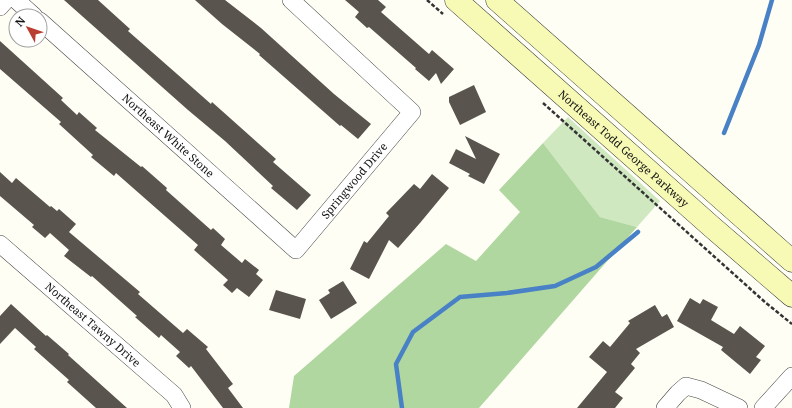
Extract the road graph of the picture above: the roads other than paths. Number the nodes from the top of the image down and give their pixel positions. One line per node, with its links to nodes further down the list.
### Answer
1 (6, 0): 5 (street)
2 (16, 0): 6 (street)
3 (291, 0): 10 (street, Springwood Drive)
4 (497, 0): 11 (main road)
5 (0, 7)
6 (25, 8)
7 (451, 8): 12 (main road, Northeast Todd George Parkway)
8 (48, 28): 10 (street, Northeast White Stone)
9 (0, 244): 14 (street, Northeast Tawny Drive)
10 (296, 250)
11 (792, 261)
12 (792, 296)
13 (792, 376): 17 (street)
14 (182, 408)
15 (665, 408): 16 (street)
16 (739, 408)
17 (763, 408)

